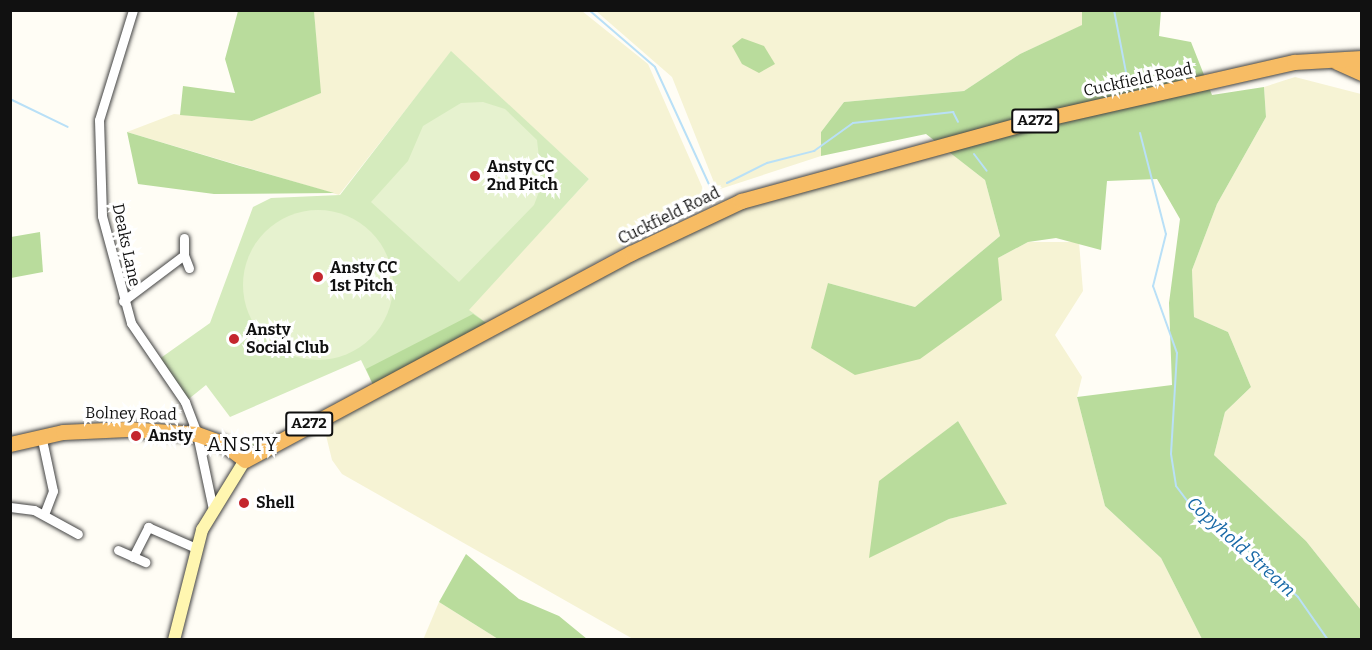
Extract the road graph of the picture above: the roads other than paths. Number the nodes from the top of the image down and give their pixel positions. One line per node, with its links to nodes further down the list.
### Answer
1 (133, 10): 8 (street, Deaks Lane)
2 (1362, 58): 3 (highway, Cuckfield Road / A272)
3 (1336, 62): 4 (highway, Cuckfield Road / A272); 12 (highway, Cuckfield Road / A272)
4 (1362, 73)
5 (184, 238): 6 (street)
6 (184, 255): 7 (street); 8 (street)
7 (189, 268)
8 (123, 301): 9 (street, Deaks Lane)
9 (197, 434): 10 (highway, Bolney Road); 12 (highway, Bolney Road); 14 (street, Deaks Lane)
10 (41, 435): 11 (highway, Bolney Road); 15 (street)
11 (10, 444)
12 (245, 460): 14 (main road, Cuckfield Road)
13 (10, 507): 15 (street)
14 (213, 509): 17 (main road, Cuckfield Road)
15 (44, 514): 16 (street)
16 (78, 534)
17 (196, 548): 19 (street); 21 (main road, Cuckfield Road)
18 (118, 550): 19 (street)
19 (133, 556): 20 (street)
20 (145, 562)
21 (174, 639)

